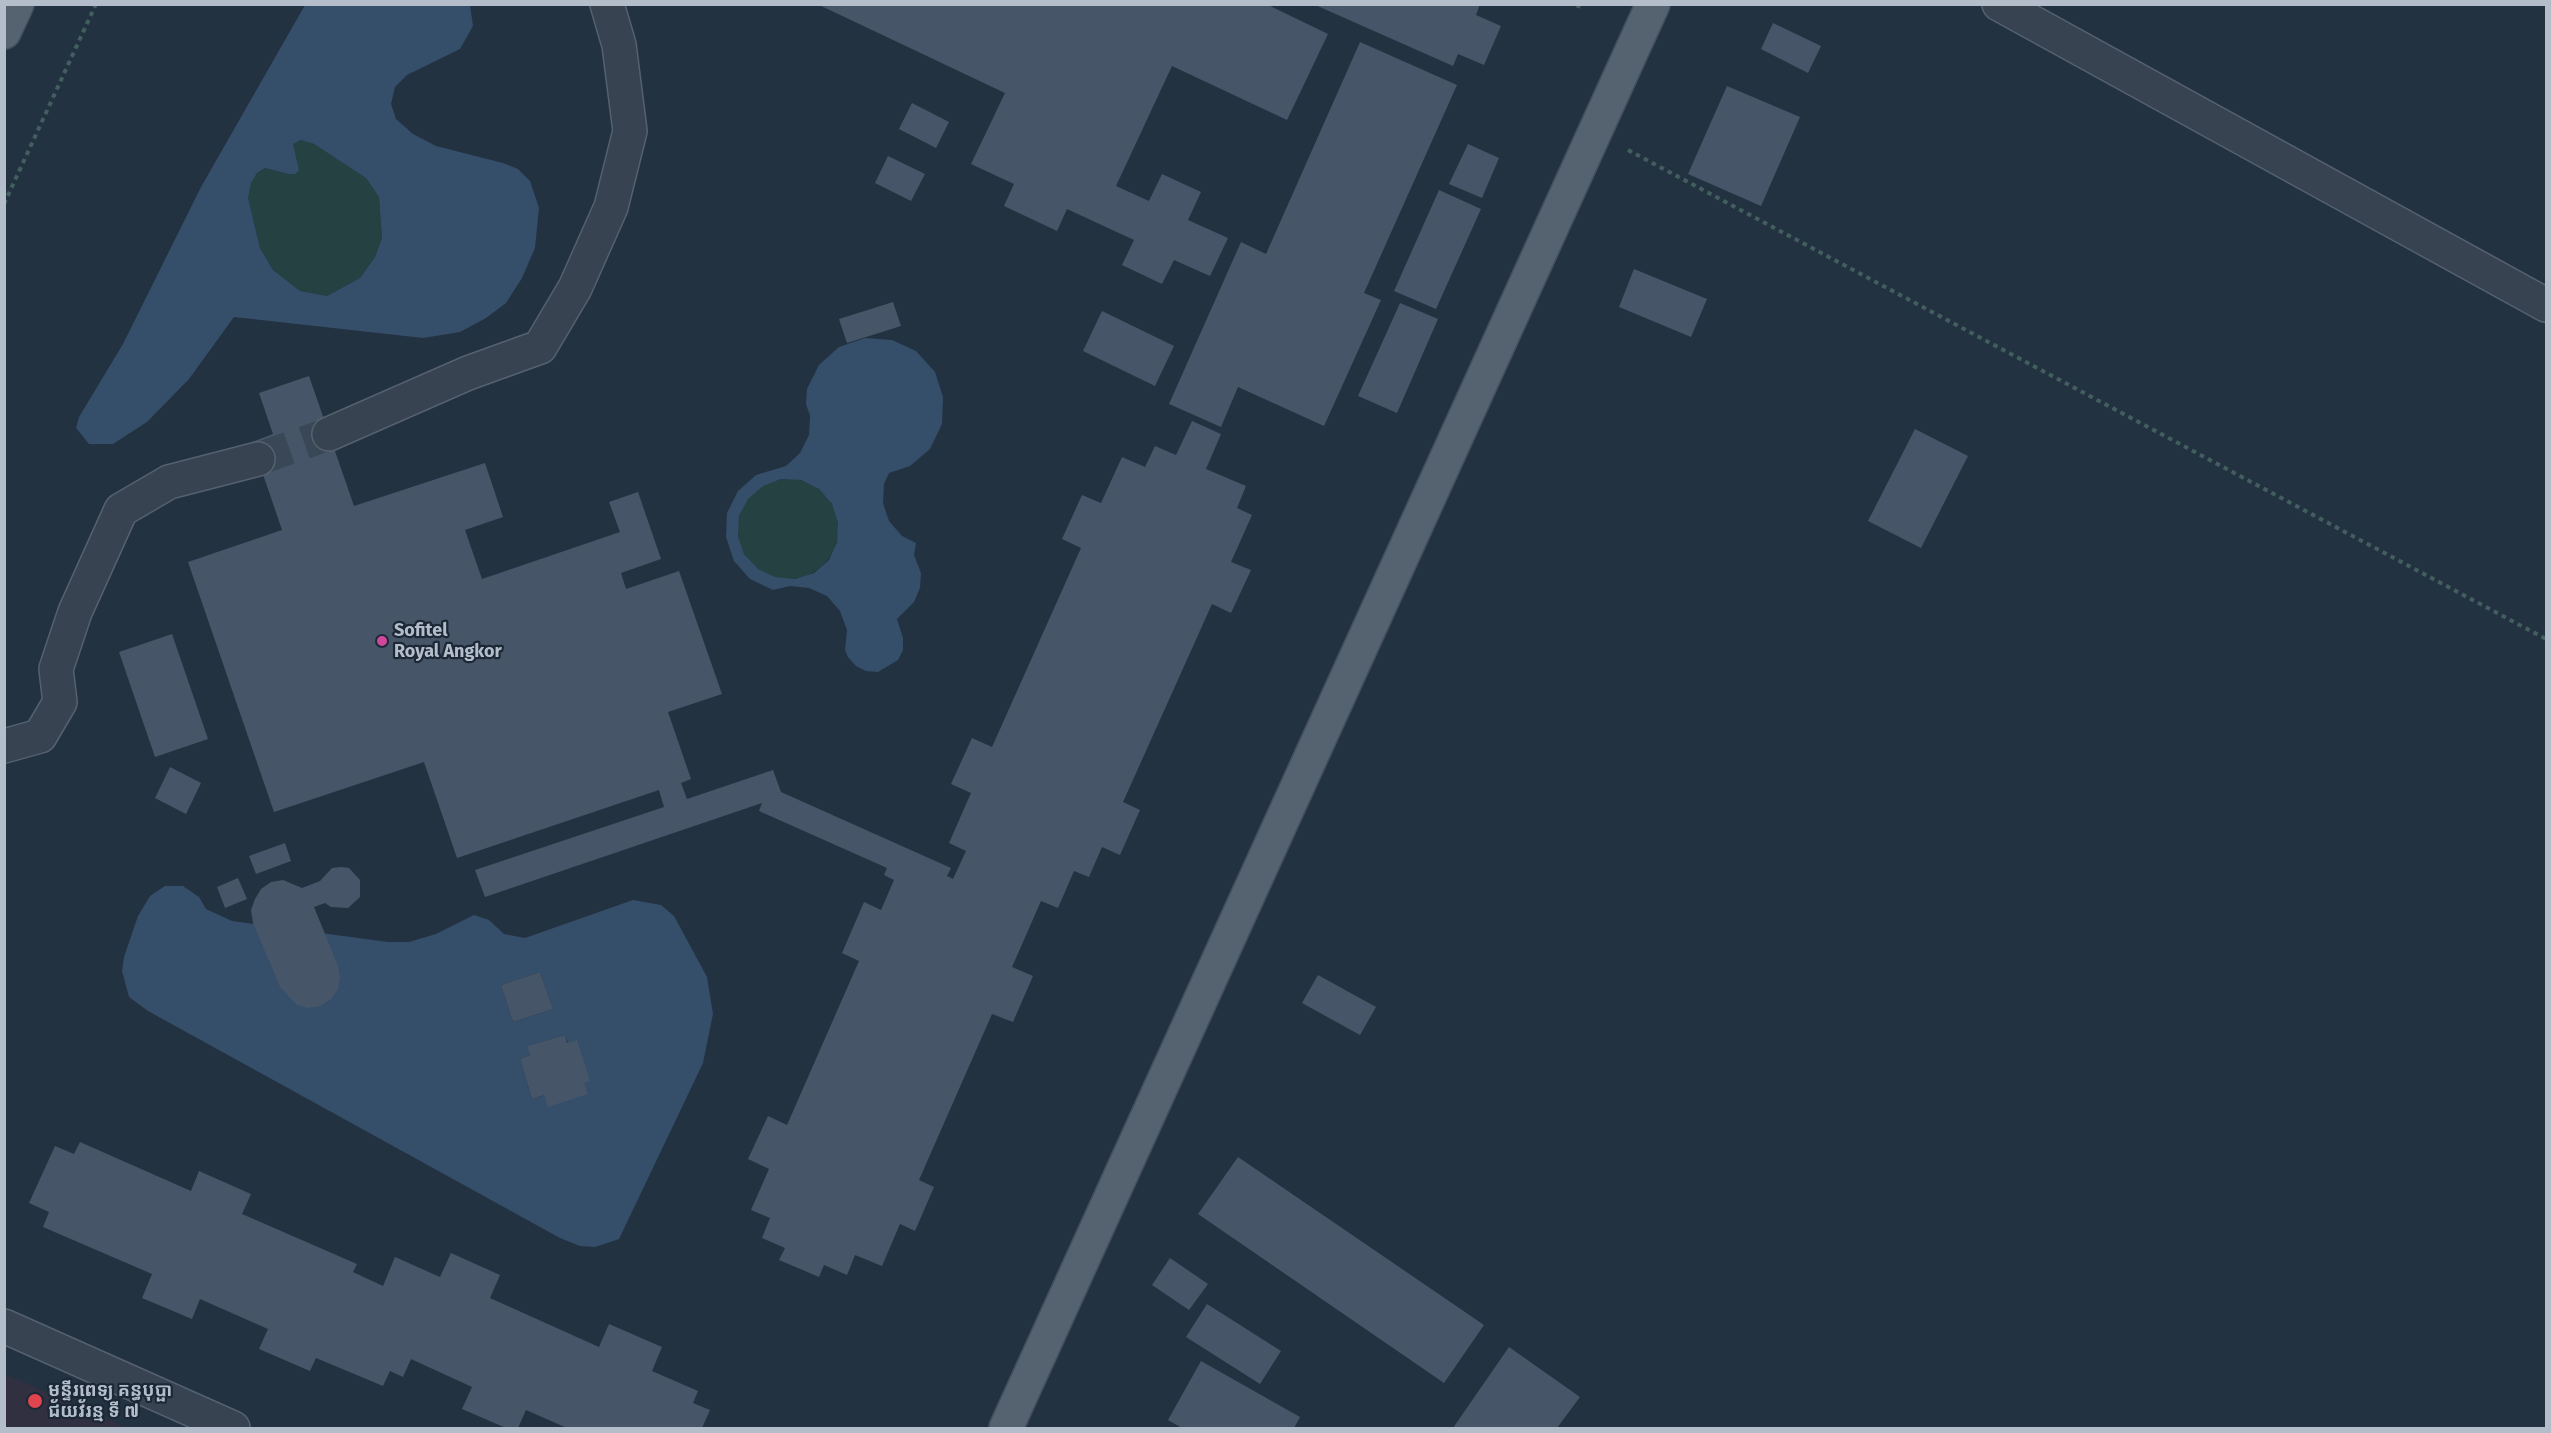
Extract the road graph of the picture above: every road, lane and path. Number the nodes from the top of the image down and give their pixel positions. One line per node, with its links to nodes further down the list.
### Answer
1 (17, 4): 6 (main road)
2 (96, 4): 8 (path)
3 (608, 4): 10 (street)
4 (1999, 4): 9 (street)
5 (1650, 6): 7 (main road)
6 (4, 32)
7 (1595, 133): 12 (path); 16 (main road)
8 (4, 204)
9 (2547, 305)
10 (329, 434)
11 (258, 459): 13 (street)
12 (2547, 639)
13 (4, 746)
14 (4, 1326): 15 (street)
15 (233, 1428)
16 (1006, 1428)

